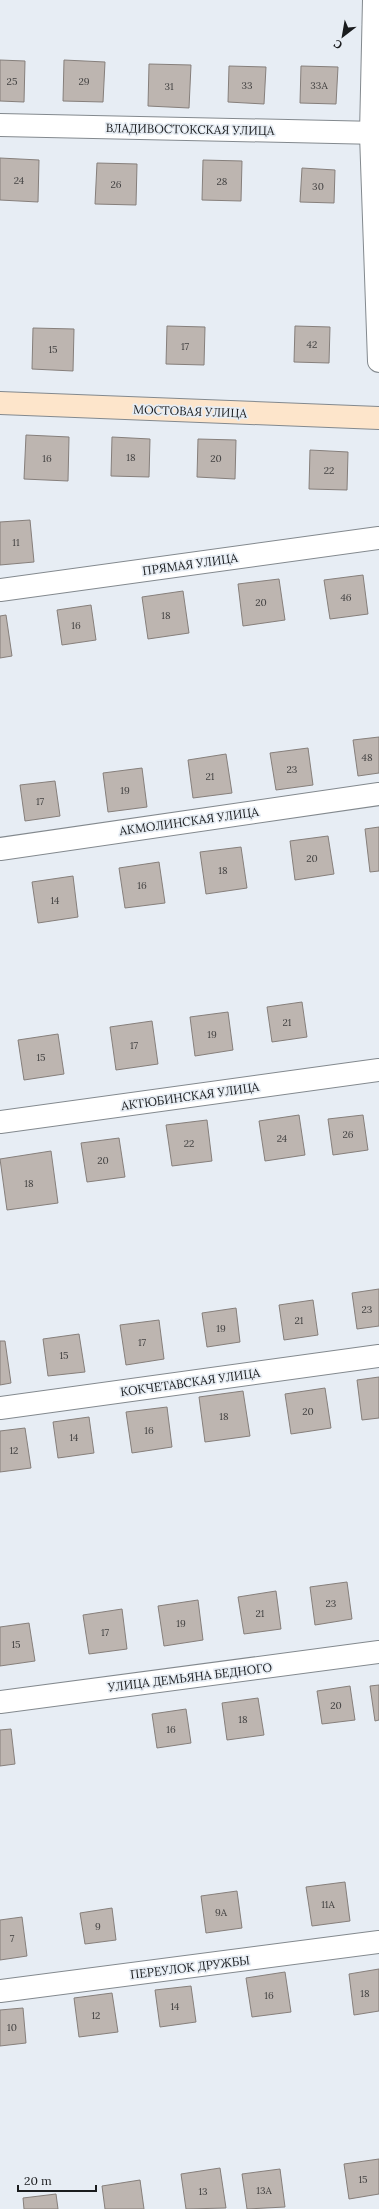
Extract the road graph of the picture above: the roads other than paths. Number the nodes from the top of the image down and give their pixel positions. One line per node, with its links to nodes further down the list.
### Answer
1 (374, 0): 3 (street)
2 (0, 125): 3 (street, ВЛАДИВОСТОКСКАЯ УЛИЦА)
3 (375, 134): 4 (street)
4 (379, 361)
5 (0, 403): 6 (street, МОСТОВАЯ УЛИЦА)
6 (379, 418)
7 (379, 538): 8 (street, ПРЯМАЯ УЛИЦА)
8 (0, 590)
9 (379, 794): 10 (street, АКМОЛИНСКАЯ УЛИЦА)
10 (0, 849)
11 (379, 1070): 12 (street, АКТЮБИНСКАЯ УЛИЦА)
12 (0, 1122)
13 (379, 1356): 14 (street, КОКЧЕТАВСКАЯ УЛИЦА)
14 (0, 1408)
15 (379, 1652): 16 (street, УЛИЦА ДЕМЬЯНА БЕДНОГО)
16 (0, 1702)
17 (379, 1942): 18 (street, ПЕРЕУЛОК ДРУЖБЫ)
18 (0, 1991)

